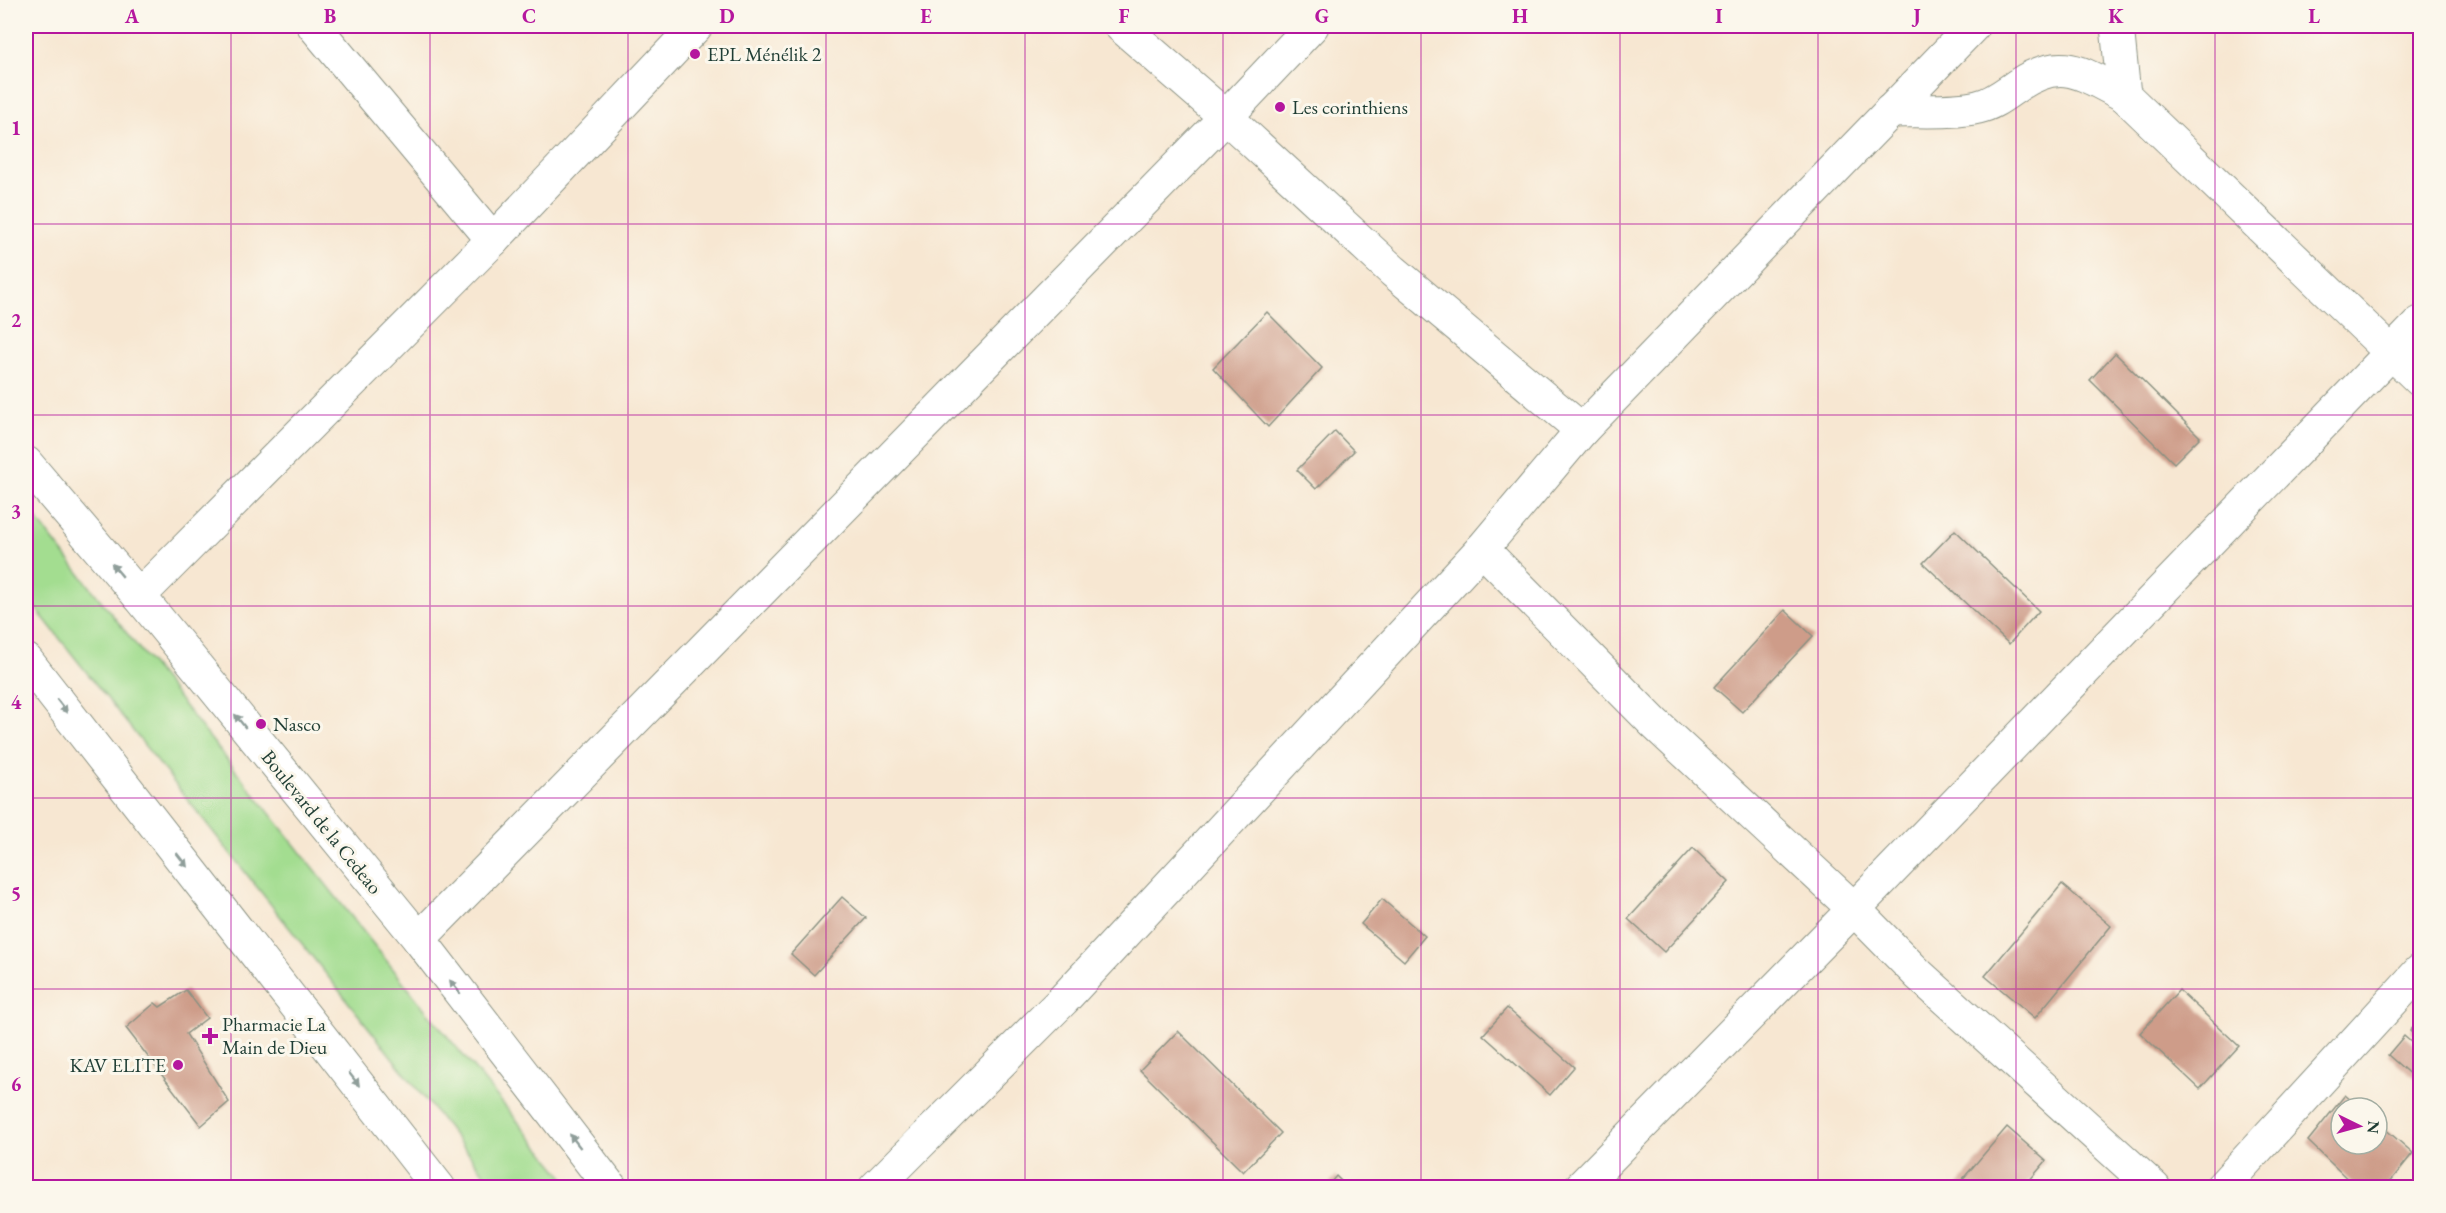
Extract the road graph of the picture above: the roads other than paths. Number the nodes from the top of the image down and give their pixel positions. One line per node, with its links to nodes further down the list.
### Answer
1 (314, 26): 10 (street)
2 (696, 26): 10 (street)
3 (1121, 26): 9 (street)
4 (1312, 26): 9 (street)
5 (1974, 26): 8 (street)
6 (2117, 26): 7 (street)
7 (2124, 95): 8 (street); 12 (street)
8 (1890, 111): 14 (street)
9 (1226, 117): 14 (street); 20 (street)
10 (493, 240): 17 (street)
11 (2421, 323): 12 (street)
12 (2392, 354): 13 (street); 19 (street)
13 (2421, 380)
14 (1582, 430): 16 (street)
15 (26, 463): 17 (street, Boulevard de la Cedeao, one-way to 15)
16 (1482, 549): 19 (street); 24 (street)
17 (139, 596): 20 (street, Boulevard de la Cedeao, one-way to 17)
18 (26, 660): 22 (street, one-way to 22)
19 (1854, 909): 25 (street); 26 (street)
20 (418, 939): 23 (street, Boulevard de la Cedeao, one-way to 20)
21 (2421, 971): 27 (street)
22 (439, 1188)
23 (611, 1188)
24 (875, 1188)
25 (1580, 1188)
26 (2154, 1188)
27 (2221, 1188)

